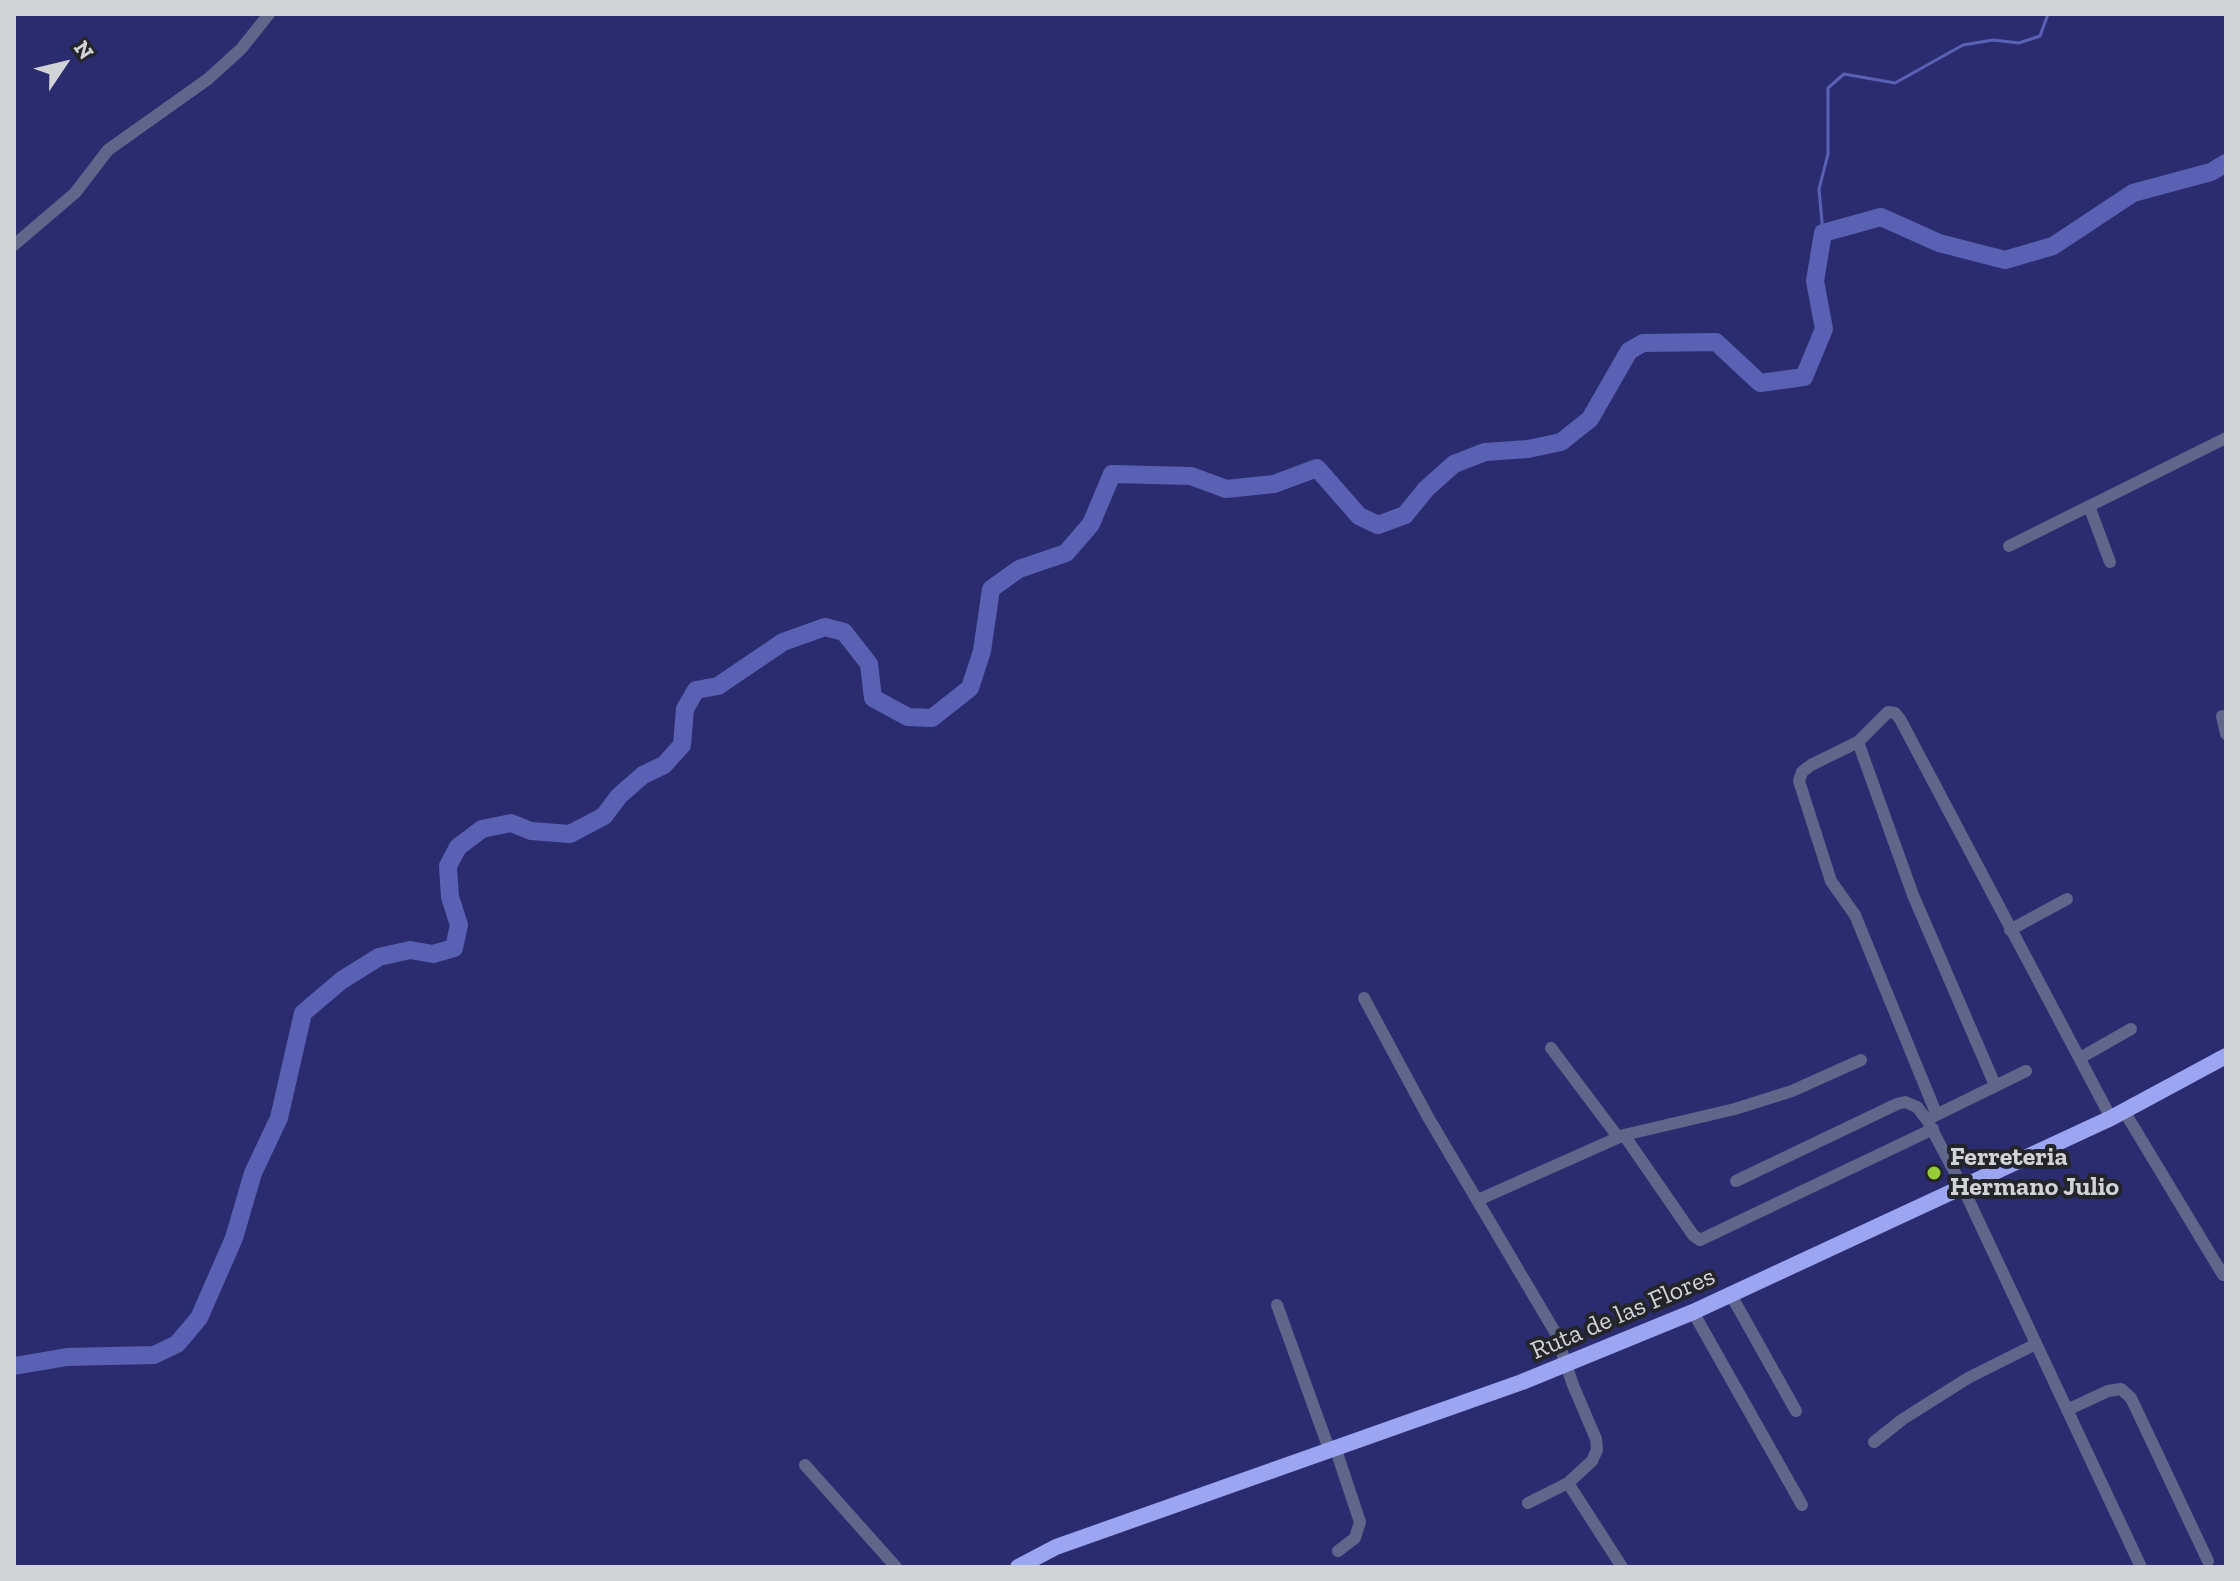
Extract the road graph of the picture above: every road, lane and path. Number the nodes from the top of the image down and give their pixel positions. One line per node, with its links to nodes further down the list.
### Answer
1 (269, 14): 2 (street)
2 (14, 245)
3 (2226, 438): 4 (street)
4 (2089, 506): 5 (street); 6 (street)
5 (2009, 546)
6 (2110, 562)
7 (2222, 716): 8 (street)
8 (2226, 734)
9 (1858, 742): 11 (street); 19 (street); 21 (street)
10 (2067, 899): 11 (street)
11 (2010, 930): 16 (street)
12 (1364, 998): 25 (street)
13 (2131, 1029): 16 (street)
14 (1551, 1048): 22 (street)
15 (2226, 1056): 20 (main road, Ruta de las Flores)
16 (2080, 1058): 20 (street)
17 (1861, 1060): 22 (street)
18 (2026, 1071): 19 (street)
19 (1995, 1085): 21 (street)
20 (2117, 1115): 24 (main road, Ruta de las Flores); 26 (street)
21 (1932, 1121): 22 (street); 23 (street); 24 (street)
22 (1621, 1136): 25 (street)
23 (1736, 1181)
24 (1963, 1188): 27 (main road, Ruta de las Flores); 30 (street)
25 (1478, 1200): 31 (street)
26 (2223, 1275)
27 (1731, 1295): 29 (main road, Ruta de las Flores); 33 (street)
28 (1277, 1305): 35 (street)
29 (1693, 1312): 31 (main road, Ruta de las Flores); 39 (street)
30 (2036, 1344): 32 (street); 34 (street)
31 (1566, 1365): 35 (main road, Ruta de las Flores); 37 (street)
32 (2067, 1410): 41 (street); 45 (street)
33 (1796, 1411)
34 (1874, 1442)
35 (1332, 1448): 40 (street); 43 (main road, Ruta de las Flores)
36 (805, 1465): 42 (street)
37 (1568, 1483): 38 (street); 44 (street)
38 (1528, 1503)
39 (1802, 1505)
40 (1338, 1551)
41 (2208, 1561)
42 (896, 1567)
43 (1018, 1567)
44 (1622, 1567)
45 (2141, 1567)

